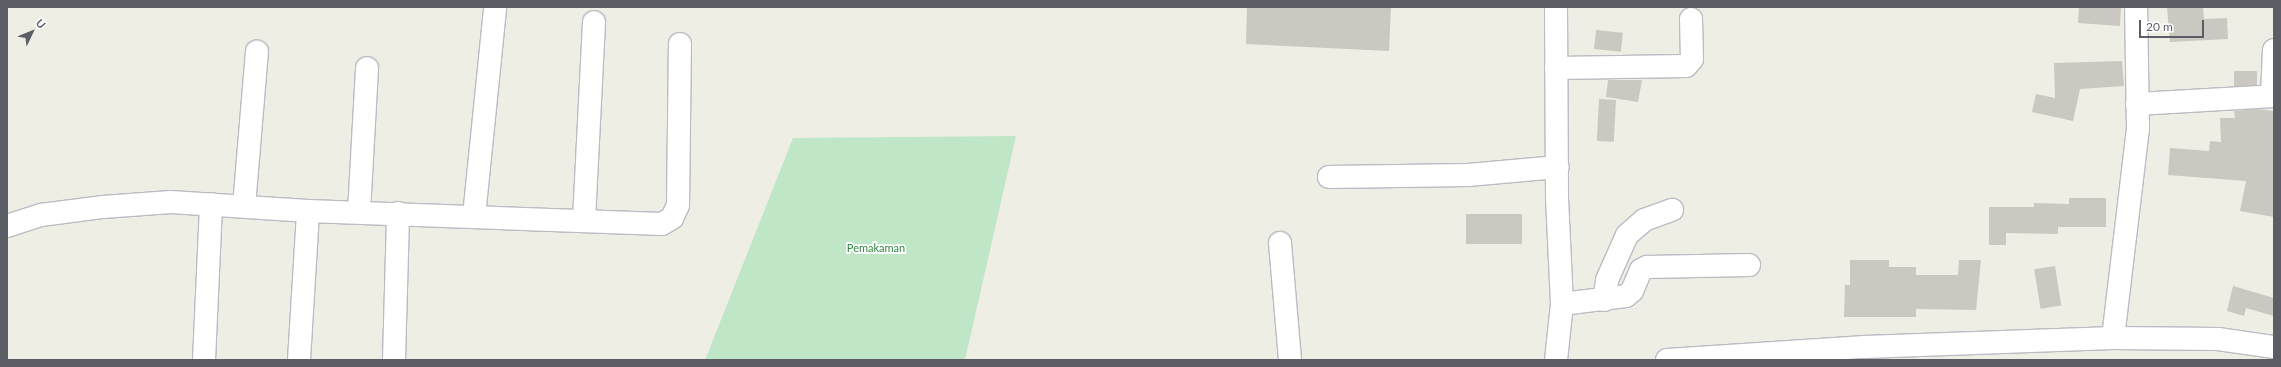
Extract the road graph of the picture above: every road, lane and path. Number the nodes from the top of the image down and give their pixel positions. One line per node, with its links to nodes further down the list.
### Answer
1 (1556, 7): 10 (street)
2 (2136, 7): 12 (street)
3 (495, 8): 21 (street)
4 (1691, 19): 10 (street)
5 (594, 22): 22 (street)
6 (680, 44): 22 (street)
7 (2274, 50): 11 (street)
8 (257, 52): 16 (street)
9 (367, 68): 19 (street)
10 (1556, 68): 13 (street)
11 (2273, 96): 12 (street)
12 (2138, 104): 28 (street)
13 (1558, 167): 14 (street); 27 (street)
14 (1329, 177)
15 (210, 204): 16 (street); 23 (street); 30 (street)
16 (244, 206): 18 (street)
17 (1672, 210): 26 (street)
18 (308, 211): 19 (street); 31 (street)
19 (360, 212): 20 (street)
20 (398, 213): 21 (street); 32 (street)
21 (474, 216): 22 (street)
22 (584, 220)
23 (7, 226)
24 (1280, 243): 33 (street)
25 (1749, 265): 26 (street)
26 (1604, 300): 27 (street)
27 (1562, 304): 34 (street)
28 (2113, 338): 29 (street); 35 (street)
29 (2274, 347)
30 (204, 360)
31 (299, 360)
32 (394, 360)
33 (1290, 360)
34 (1556, 360)
35 (1667, 360)

